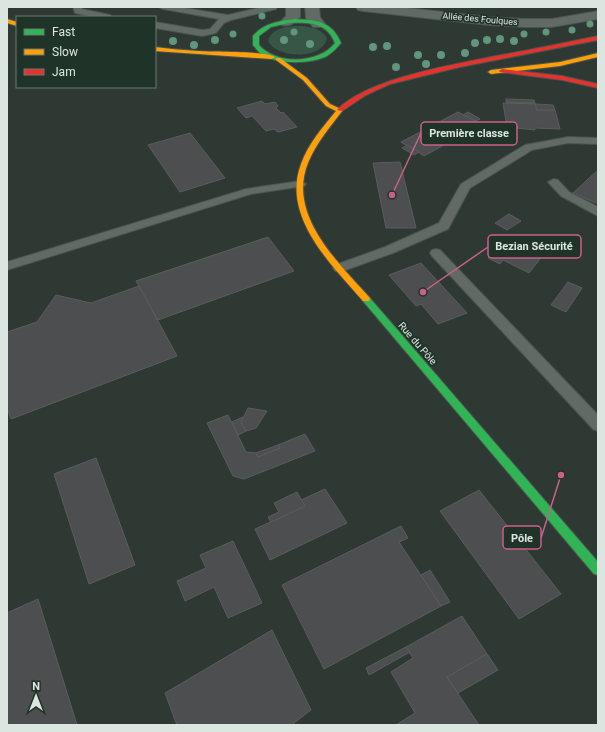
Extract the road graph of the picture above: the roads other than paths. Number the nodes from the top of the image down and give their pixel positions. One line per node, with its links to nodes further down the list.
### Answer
1 (77, 7): 8 (lane)
2 (163, 7): 9 (lane)
3 (273, 7): 9 (lane)
4 (293, 7): 10 (street)
5 (312, 7): 11 (street)
6 (363, 7): 7 (street, Allée des Foulques)
7 (598, 15)
8 (101, 16)
9 (228, 18): 12 (lane)
10 (287, 22): 11 (main road); 19 (main road)
11 (318, 24): 17 (main road)
12 (156, 25)
13 (598, 38): 26 (main road)
14 (238, 46): 16 (main road)
15 (156, 49): 16 (main road)
16 (212, 54): 19 (main road)
17 (326, 55): 19 (main road); 20 (main road)
18 (598, 55): 21 (main road)
19 (275, 58): 27 (main road)
20 (322, 69)
21 (502, 71): 22 (main road); 25 (main road)
22 (480, 74)
23 (452, 77): 26 (main road)
24 (321, 82): 27 (main road)
25 (598, 86)
26 (364, 94): 28 (main road, Rue du Pôle)
27 (320, 96): 28 (main road)
28 (340, 110): 31 (main road, Rue du Pôle)
29 (598, 141): 35 (lane)
30 (554, 182): 32 (lane)
31 (300, 184): 34 (lane); 35 (main road, Rue du Pôle)
32 (598, 212)
33 (436, 253): 36 (lane)
34 (7, 266)
35 (339, 268): 37 (main road, Rue du Pôle)
36 (598, 425)
37 (598, 570)

